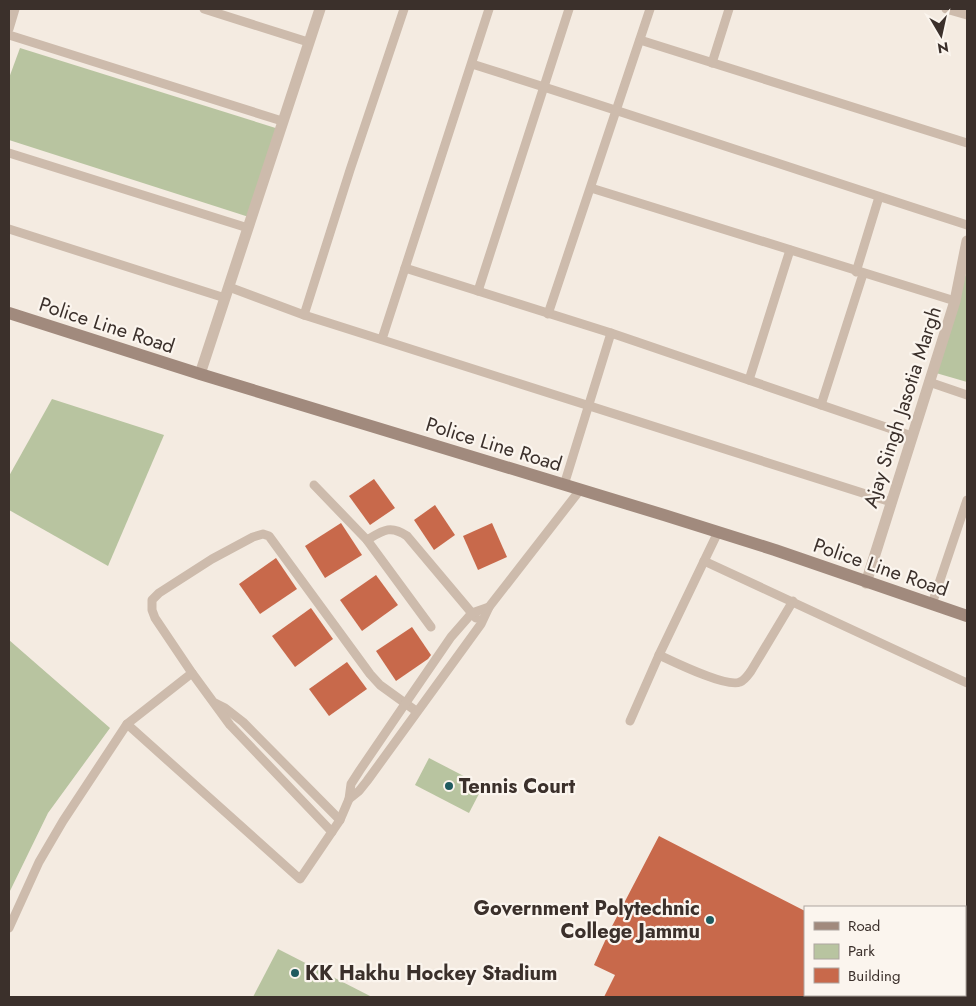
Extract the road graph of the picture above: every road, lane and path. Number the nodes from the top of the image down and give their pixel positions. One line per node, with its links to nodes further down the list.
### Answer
1 (15, 9): 11 (street)
2 (204, 9): 14 (street)
3 (320, 9): 14 (street)
4 (404, 9): 36 (street)
5 (490, 9): 16 (street)
6 (570, 9): 17 (street)
7 (650, 9): 13 (street)
8 (729, 9): 15 (street)
9 (946, 9): 10 (street)
10 (967, 15)
11 (9, 29)
12 (9, 35): 19 (street)
13 (640, 40): 15 (street); 18 (street)
14 (308, 42): 19 (street)
15 (712, 63): 20 (street)
16 (472, 64): 17 (street); 29 (street)
17 (544, 86): 18 (street); 31 (street)
18 (617, 110): 22 (street); 23 (street)
19 (282, 121): 25 (street)
20 (967, 143)
21 (9, 153): 25 (street)
22 (591, 188): 28 (street); 35 (street)
23 (879, 197): 24 (street); 30 (street)
24 (967, 225)
25 (248, 228): 32 (street)
26 (9, 230): 32 (street)
27 (967, 241): 33 (street, Ajay Singh Jasotia Margh)
28 (790, 250): 30 (street); 40 (street)
29 (405, 268): 31 (street); 38 (street)
30 (859, 273): 33 (street); 44 (street)
31 (478, 291): 35 (street)
32 (227, 293): 36 (street); 39 (street)
33 (956, 302): 41 (street, Ajay Singh Jasotia Margh)
34 (9, 313): 39 (main road, Police Line Road)
35 (548, 314): 37 (street)
36 (304, 315): 38 (street)
37 (611, 333): 40 (street); 43 (street)
38 (382, 339): 43 (street)
39 (200, 374): 46 (main road, Police Line Road)
40 (749, 380): 44 (street)
41 (929, 382): 42 (street); 45 (street, Ajay Singh Jasotia Margh)
42 (967, 395)
43 (589, 404): 46 (street); 50 (street)
44 (821, 405): 45 (street)
45 (912, 436): 50 (street, Ajay Singh Jasotia Margh)
46 (564, 484): 48 (main road, Police Line Road)
47 (314, 485): 52 (street)
48 (580, 490): 51 (main road, Police Line Road); 57 (street)
49 (967, 500): 56 (street)
50 (891, 502): 54 (street, Ajay Singh Jasotia Margh)
51 (718, 532): 53 (street); 54 (main road, Police Line Road)
52 (367, 540): 58 (street); 61 (street)
53 (704, 562): 55 (street); 62 (street)
54 (866, 582): 56 (main road, Police Line Road)
55 (793, 602): 62 (street); 64 (street)
56 (932, 604): 59 (main road, Police Line Road)
57 (489, 606): 58 (street); 60 (street)
58 (472, 614): 60 (street); 66 (street)
59 (967, 616)
60 (482, 624): 67 (street)
61 (431, 627)
62 (659, 655): 68 (street)
63 (192, 673): 65 (street); 66 (street); 69 (street)
64 (967, 683)
65 (215, 703): 71 (street); 72 (street)
66 (405, 704): 67 (street); 70 (street)
67 (416, 711): 70 (street)
68 (630, 721)
69 (127, 724): 72 (street); 73 (street)
70 (349, 799): 71 (street)
71 (340, 820): 72 (street)
72 (332, 832)
73 (11, 919): 74 (street)
74 (9, 928)

